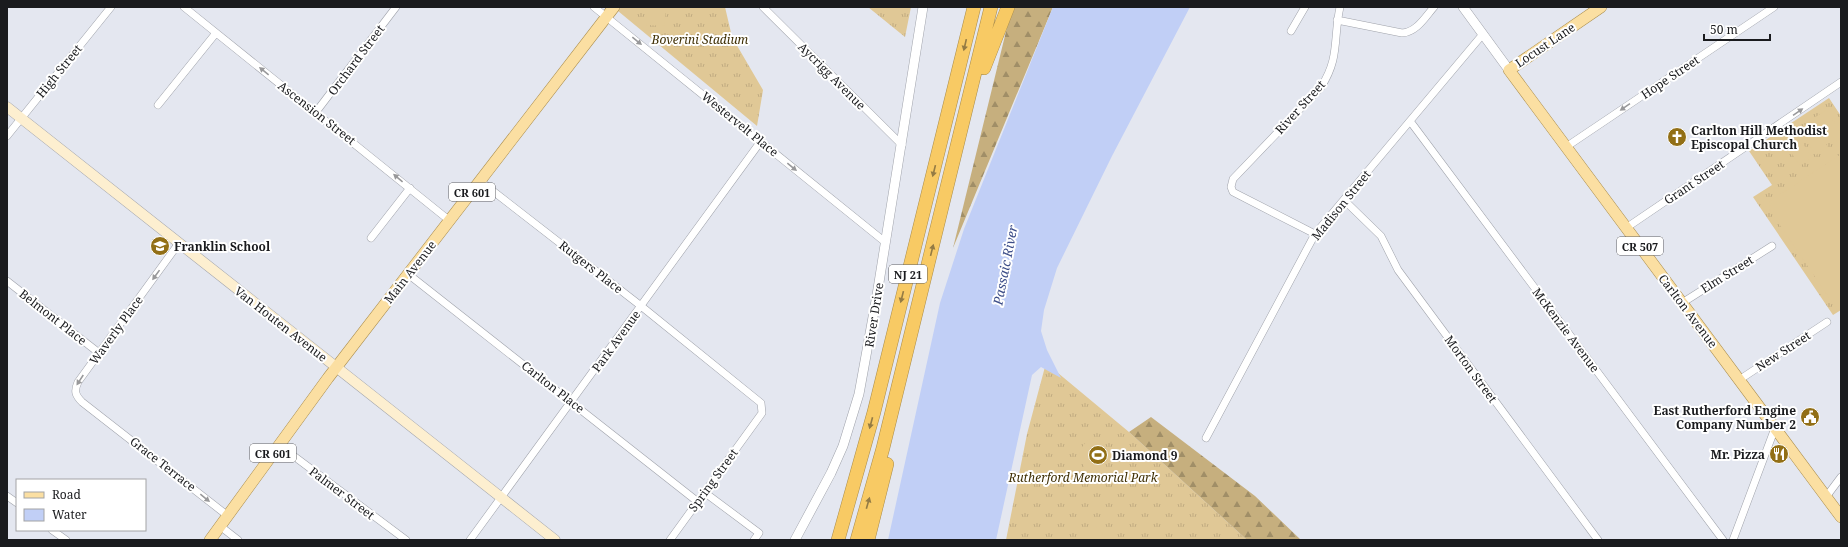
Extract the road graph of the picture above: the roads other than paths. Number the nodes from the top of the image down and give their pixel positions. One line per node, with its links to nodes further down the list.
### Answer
1 (111, 7): 28 (street, High Street)
2 (184, 7): 20 (street, Ascension Street)
3 (396, 7): 27 (street, Orchard Street)
4 (594, 7): 17 (street, Westervelt Place)
5 (614, 7): 17 (main road, Main Avenue / CR 601)
6 (763, 7): 32 (street, Aycrigg Avenue)
7 (923, 7): 32 (street, River Drive)
8 (974, 7): 79 (highway, NJ 21, one-way to 79)
9 (991, 7): 26 (highway, NJ 21)
10 (1008, 7): 26 (highway)
11 (1305, 7): 19 (street)
12 (1340, 7): 18 (street, River Street)
13 (1434, 7): 18 (street)
14 (1463, 7): 21 (street, Carlton Avenue)
15 (1601, 7): 22 (main road, Locust Lane)
16 (1774, 7): 33 (street, Hope Street, one-way to 33)
17 (606, 17): 31 (street, Westervelt Place, one-way to 31); 34 (main road, Main Avenue / CR 601)
18 (1337, 20): 39 (street, River Street)
19 (1291, 31)
20 (216, 33): 24 (street); 27 (street, Ascension Street, one-way to 20)
21 (1483, 34): 22 (street, Carlton Avenue); 29 (street, Madison Street)
22 (1509, 70): 33 (main road, Carlton Avenue / CR 507)
23 (1841, 82): 38 (street, Grant Street, one-way to 23)
24 (158, 105)
25 (7, 107): 28 (main road, Van Houten Avenue)
26 (967, 110): 50 (highway, NJ 21, one-way to 26)
27 (316, 112): 35 (street, Ascension Street, one-way to 27)
28 (21, 118): 30 (street, High Street); 42 (main road, Van Houten Avenue)
29 (1410, 121): 36 (street, Madison Street); 83 (street, McKenzie Avenue)
30 (7, 136)
31 (761, 141): 41 (street, Westervelt Place, one-way to 41); 47 (street, Park Avenue)
32 (902, 145): 41 (street, River Drive)
33 (1566, 147): 38 (main road, Carlton Avenue / CR 507)
34 (480, 181): 37 (main road, Main Avenue / CR 601); 47 (street, Rutgers Place)
35 (410, 188): 37 (street, Ascension Street); 40 (street)
36 (1344, 200): 39 (street, Madison Street); 82 (street, Morton Street)
37 (450, 221): 44 (main road, Main Avenue / CR 601)
38 (1626, 228): 46 (main road, Carlton Avenue / CR 507)
39 (1316, 234): 57 (street, Madison Street)
40 (371, 238)
41 (885, 242): 78 (street, River Drive)
42 (179, 244): 49 (street, Waverly Place, one-way to 49); 51 (main road, Van Houten Avenue)
43 (1772, 246): 46 (street, Elm Street)
44 (408, 274): 51 (main road, Main Avenue / CR 601); 53 (street, Carlton Place)
45 (7, 281): 49 (street, Belmont Place)
46 (1682, 302): 52 (main road, Carlton Avenue / CR 507)
47 (641, 306): 53 (street, Park Avenue); 55 (street, Rutgers Place)
48 (1827, 322): 52 (street, New Street)
49 (99, 353): 54 (street, Waverly Place, one-way to 54)
50 (906, 355): 80 (highway, NJ 21, one-way to 50); 81 (highway)
51 (336, 367): 58 (main road, Main Avenue / CR 601); 62 (main road, Van Houten Avenue)
52 (1739, 380): 56 (main road, Carlton Avenue / CR 507)
53 (571, 401): 62 (street, Park Avenue); 65 (street, Carlton Place)
54 (97, 413): 66 (street, Grace Terrace, one-way to 66)
55 (757, 420): 60 (street, Spring Street)
56 (1775, 428): 63 (main road, Carlton Avenue / CR 507); 84 (street)
57 (1206, 438)
58 (279, 445): 66 (main road, Main Avenue / CR 601); 73 (street, Palmer Street)
59 (1841, 477): 63 (street)
60 (704, 492): 65 (street, Spring Street); 77 (street)
61 (7, 496): 64 (street)
62 (501, 497): 74 (street, Park Avenue); 75 (main road, Van Houten Avenue)
63 (1826, 497): 67 (main road, Carlton Avenue / CR 507)
64 (16, 502)
65 (698, 502): 76 (street, Spring Street)
66 (228, 516): 68 (main road, Main Avenue / CR 601)
67 (1841, 518)
68 (220, 526): 71 (main road, Main Avenue / CR 601); 72 (street)
69 (53, 531): 70 (street)
70 (66, 540)
71 (210, 540)
72 (238, 540)
73 (406, 540)
74 (470, 540)
75 (555, 540)
76 (670, 540)
77 (754, 540)
78 (795, 540)
79 (838, 540)
80 (857, 540)
81 (868, 540)
82 (1598, 540)
83 (1722, 540)
84 (1733, 540)

